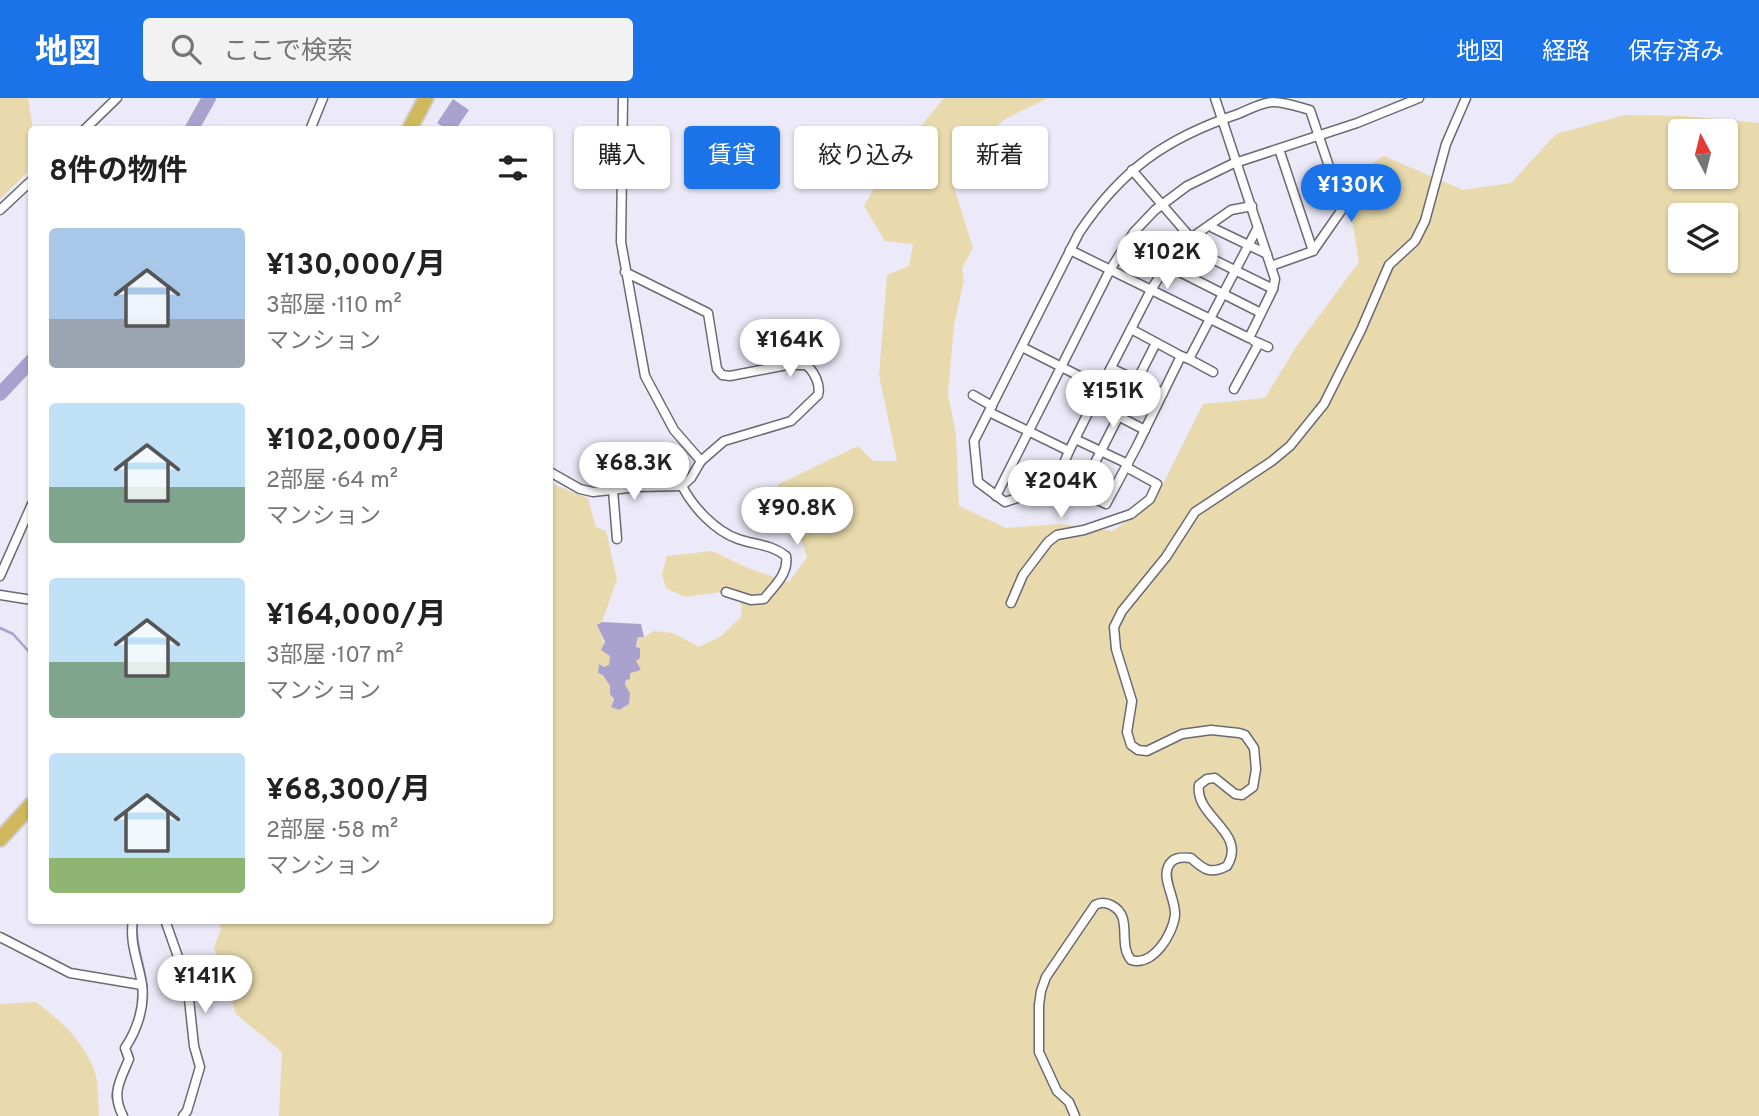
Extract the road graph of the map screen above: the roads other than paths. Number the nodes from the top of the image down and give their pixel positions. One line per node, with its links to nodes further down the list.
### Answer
1 (117, 98): 9 (street)
2 (323, 98): 10 (street)
3 (426, 98): 11 (highway)
4 (622, 98): 32 (street)
5 (1214, 98): 8 (street)
6 (1419, 98): 12 (street)
7 (1466, 98): 83 (street)
8 (1222, 119): 12 (street); 14 (street); 15 (street)
9 (87, 126)
10 (312, 126)
11 (411, 126)
12 (1318, 136): 13 (street); 26 (street)
13 (1279, 149): 14 (street); 26 (street)
14 (1237, 162): 17 (street); 18 (street)
15 (1132, 170): 17 (street); 27 (street)
16 (28, 184): 19 (street)
17 (1162, 204): 22 (street); 31 (street)
18 (1252, 206): 20 (street); 21 (street)
19 (0, 210)
20 (1211, 224): 22 (street); 24 (street)
21 (1258, 227): 24 (street); 28 (street)
22 (1191, 237): 23 (street)
23 (1184, 245): 29 (street); 33 (street)
24 (1249, 245): 28 (street); 33 (street)
25 (1058, 248): 27 (street)
26 (1313, 251): 30 (street)
27 (1070, 252): 31 (street); 42 (street)
28 (1267, 254): 30 (street)
29 (1166, 265): 35 (street); 36 (street)
30 (1271, 266): 34 (street)
31 (1110, 270): 35 (street); 44 (street)
32 (625, 271): 60 (street); 60 (street)
33 (1235, 271): 34 (street); 36 (street)
34 (1273, 289): 37 (street)
35 (1151, 290): 38 (street); 39 (street)
36 (1223, 294): 37 (street); 38 (street)
37 (1261, 313): 40 (street)
38 (1209, 320): 40 (street); 43 (street)
39 (1131, 329): 41 (street); 45 (street)
40 (1249, 338): 49 (street)
41 (1156, 343): 43 (street); 47 (street)
42 (1022, 347): 44 (street); 53 (street)
43 (1185, 358): 46 (street); 50 (street)
44 (1062, 367): 48 (street); 56 (street)
45 (1111, 368): 47 (street); 48 (street)
46 (1213, 372)
47 (1137, 381): 50 (street); 54 (street)
48 (1101, 387): 52 (street)
49 (1234, 389)
50 (1163, 393): 55 (street)
51 (973, 395): 53 (street)
52 (1093, 403): 54 (street); 57 (street)
53 (991, 409): 56 (street); 67 (street)
54 (1119, 416): 55 (street); 59 (street)
55 (1145, 430): 61 (street)
56 (1029, 431): 58 (street); 67 (street)
57 (1074, 439): 58 (street); 59 (street)
58 (1069, 452): 63 (street)
59 (1101, 453): 61 (street); 66 (street)
60 (701, 461): 64 (street)
61 (1127, 466): 66 (street); 74 (street)
62 (553, 474): 65 (street)
63 (1055, 485): 66 (street); 67 (street)
64 (682, 486): 65 (street); 71 (street)
65 (613, 490): 69 (street)
66 (1080, 492)
67 (996, 496)
68 (28, 513): 70 (street)
69 (617, 539)
70 (0, 576)
71 (726, 592)
72 (0, 595): 73 (street)
73 (28, 599)
74 (1011, 603)
75 (28, 808): 76 (highway)
76 (0, 839)
77 (133, 924): 80 (street)
78 (166, 924): 81 (street)
79 (0, 937): 80 (street)
80 (142, 985): 82 (street)
81 (188, 1114)
82 (123, 1116)
83 (1074, 1116)

